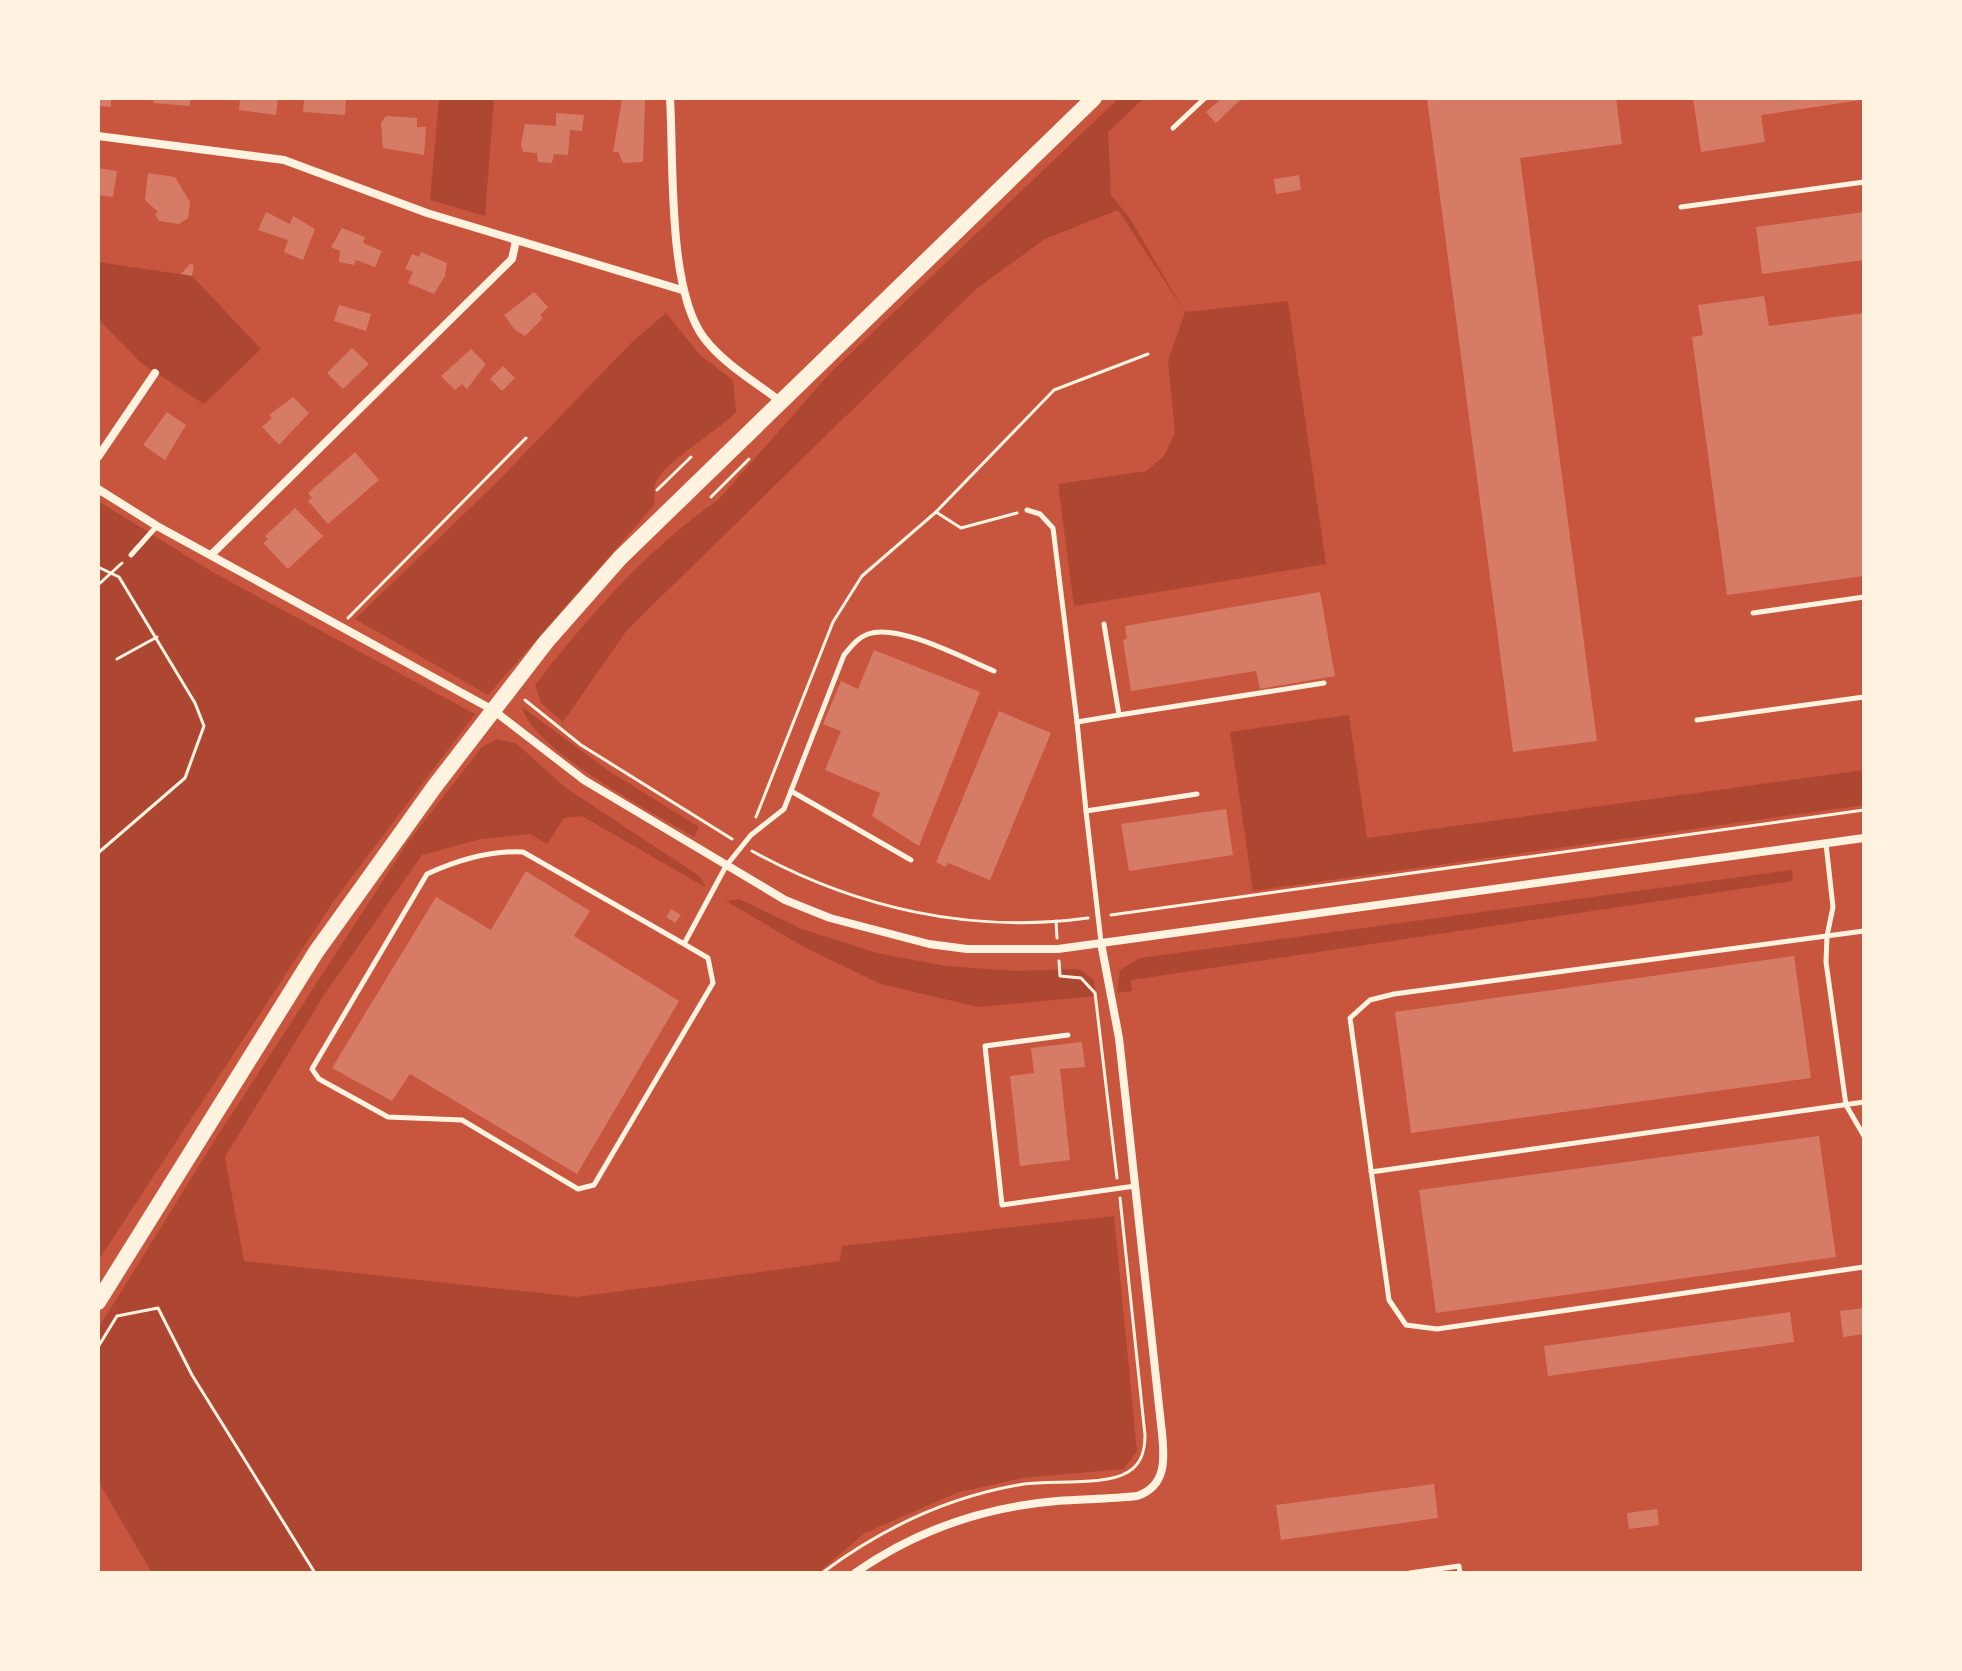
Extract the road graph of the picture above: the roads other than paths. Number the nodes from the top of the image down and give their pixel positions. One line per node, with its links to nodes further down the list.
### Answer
1 (670, 98): 9 (street)
2 (1094, 98): 11 (main road)
3 (1205, 98): 4 (lane)
4 (1173, 128)
5 (98, 136): 8 (street)
6 (1864, 182): 7 (lane)
7 (1681, 207)
8 (516, 241): 9 (street); 17 (street)
9 (682, 290): 11 (street)
10 (155, 373): 12 (street)
11 (780, 401): 24 (main road)
12 (98, 457)
13 (98, 489): 15 (street)
14 (1027, 510): 27 (lane)
15 (157, 526): 16 (lane); 17 (street)
16 (131, 555)
17 (211, 555): 24 (street)
18 (1864, 597): 19 (lane)
19 (1753, 613)
20 (1104, 624): 25 (lane)
21 (994, 671): 28 (lane)
22 (1324, 683): 25 (lane)
23 (1864, 697): 26 (lane)
24 (493, 710): 34 (street); 46 (main road)
25 (1119, 715): 27 (lane)
26 (1697, 720)
27 (1077, 722): 30 (lane)
28 (791, 791): 33 (lane); 34 (lane)
29 (1197, 794): 30 (lane)
30 (1086, 811): 37 (lane)
31 (1864, 838): 32 (street)
32 (1826, 843): 36 (lane); 37 (street)
33 (911, 860)
34 (726, 866): 37 (street); 38 (lane)
35 (1864, 931): 36 (lane)
36 (1827, 936): 41 (lane); 43 (lane)
37 (1101, 943): 44 (street)
38 (684, 944): 38 (lane)
39 (1068, 1035): 44 (lane)
40 (1864, 1102): 41 (lane)
41 (1846, 1105): 42 (lane); 43 (lane)
42 (1864, 1136)
43 (1371, 1172): 45 (lane)
44 (1135, 1186): 47 (street)
45 (1864, 1267)
46 (98, 1302)
47 (855, 1573)
48 (1410, 1573): 49 (lane)
49 (1460, 1573)

